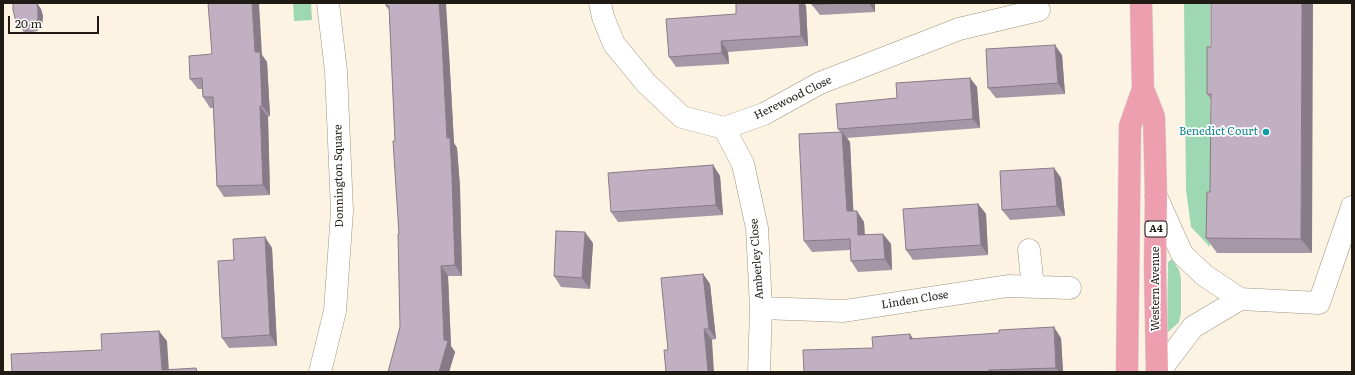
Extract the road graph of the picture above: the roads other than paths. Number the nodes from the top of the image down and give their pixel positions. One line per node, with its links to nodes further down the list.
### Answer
1 (328, 3): 14 (street, Donnington Square)
2 (600, 3): 6 (street)
3 (1140, 3): 5 (main road, Western Avenue / A4)
4 (1039, 10): 6 (street, Herewood Close)
5 (1143, 89): 7 (main road, Western Avenue / A4); 16 (main road, Western Avenue / A4)
6 (724, 128): 13 (street, Amberley Close)
7 (1156, 196): 12 (street); 17 (main road, Western Avenue / A4)
8 (1352, 207): 12 (street)
9 (1029, 250): 10 (street)
10 (1034, 286): 11 (street, Linden Close); 13 (street, Linden Close)
11 (1070, 288)
12 (1240, 299): 17 (street)
13 (761, 308): 15 (street, Amberley Close)
14 (320, 372)
15 (759, 372)
16 (1128, 372)
17 (1158, 372)

